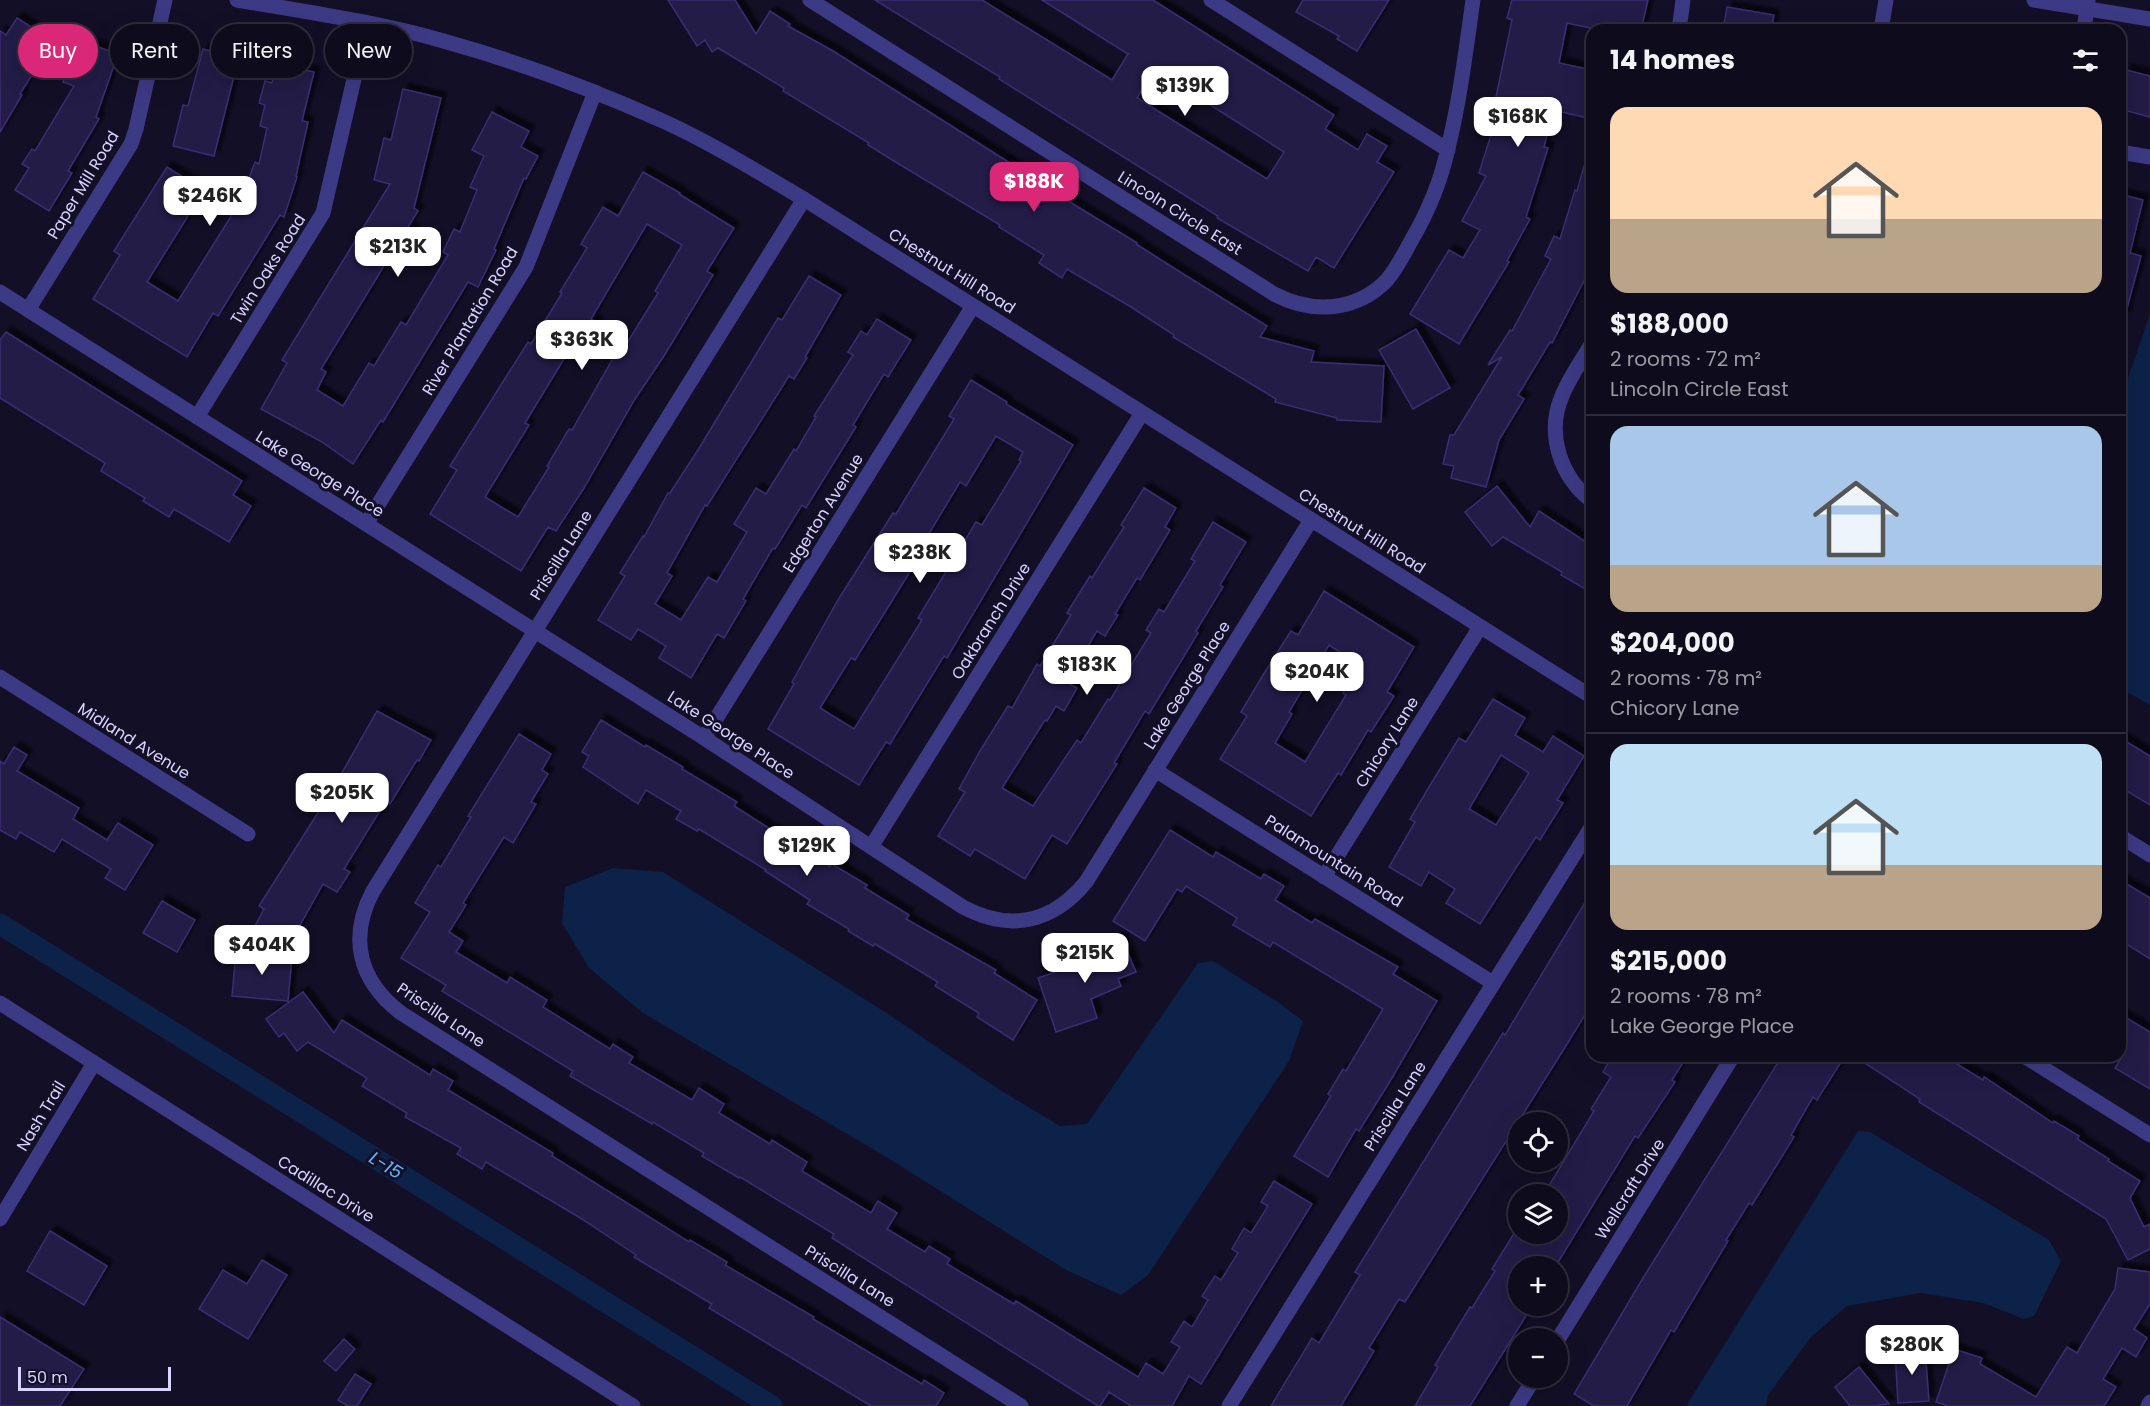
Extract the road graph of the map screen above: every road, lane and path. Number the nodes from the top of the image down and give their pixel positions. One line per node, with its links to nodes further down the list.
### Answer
1 (165, 0): 22 (street, Paper Mill Road)
2 (237, 0): 11 (street, Chestnut Hill Road)
3 (810, 0): 16 (street, Lincoln Circle East)
4 (1211, 0): 16 (street)
5 (1473, 0): 16 (street, Lincoln Circle East)
6 (1683, 0): 12 (street)
7 (1886, 0): 13 (street)
8 (2034, 0): 9 (street)
9 (2088, 4): 10 (street); 14 (street)
10 (2150, 19)
11 (367, 23): 15 (street, Chestnut Hill Road); 25 (street, Twin Oaks Road)
12 (1680, 24)
13 (1882, 24)
14 (2085, 24)
15 (595, 92): 19 (street, Chestnut Hill Road); 28 (street, River Plantation Road)
16 (1448, 150)
17 (2126, 153): 18 (street)
18 (2150, 157)
19 (804, 199): 21 (street, Chestnut Hill Road); 30 (street, Priscilla Lane)
20 (0, 292): 22 (street, Lake George Place)
21 (973, 306): 24 (street, Chestnut Hill Road); 33 (street, Edgerton Avenue)
22 (28, 310): 25 (street, Lake George Place)
23 (1586, 354): 26 (street)
24 (1142, 413): 27 (street, Chestnut Hill Road); 38 (street, Oakbranch Drive)
25 (197, 417): 28 (street, Lake George Place)
26 (1586, 496)
27 (1311, 520): 29 (street, Chestnut Hill Road); 34 (street, Lake George Place)
28 (366, 524): 30 (street, Lake George Place)
29 (1480, 627): 32 (street, Chestnut Hill Road); 40 (street, Chicory Lane)
30 (535, 631): 33 (street, Lake George Place); 51 (street, Priscilla Lane)
31 (0, 677): 35 (street, Midland Avenue)
32 (1586, 693)
33 (704, 738): 38 (street, Lake George Place)
34 (1155, 770): 38 (street, Lake George Place); 40 (street, Palamountain Road)
35 (248, 834)
36 (1586, 836): 41 (street, Priscilla Lane)
37 (2126, 840): 39 (street)
38 (871, 847)
39 (2150, 855)
40 (1324, 876): 41 (street, Palamountain Road)
41 (1493, 983): 52 (street, Priscilla Lane)
42 (0, 1003): 45 (street, Cadillac Drive)
43 (1729, 1062): 48 (street, Wellcraft Drive)
44 (2034, 1062): 46 (street)
45 (94, 1063): 47 (street, Nash Trail); 50 (street, Cadillac Drive)
46 (2150, 1135)
47 (0, 1219)
48 (1565, 1328)
49 (1528, 1388): 53 (street)
50 (633, 1406)
51 (1021, 1406)
52 (1229, 1406)
53 (1517, 1406)

